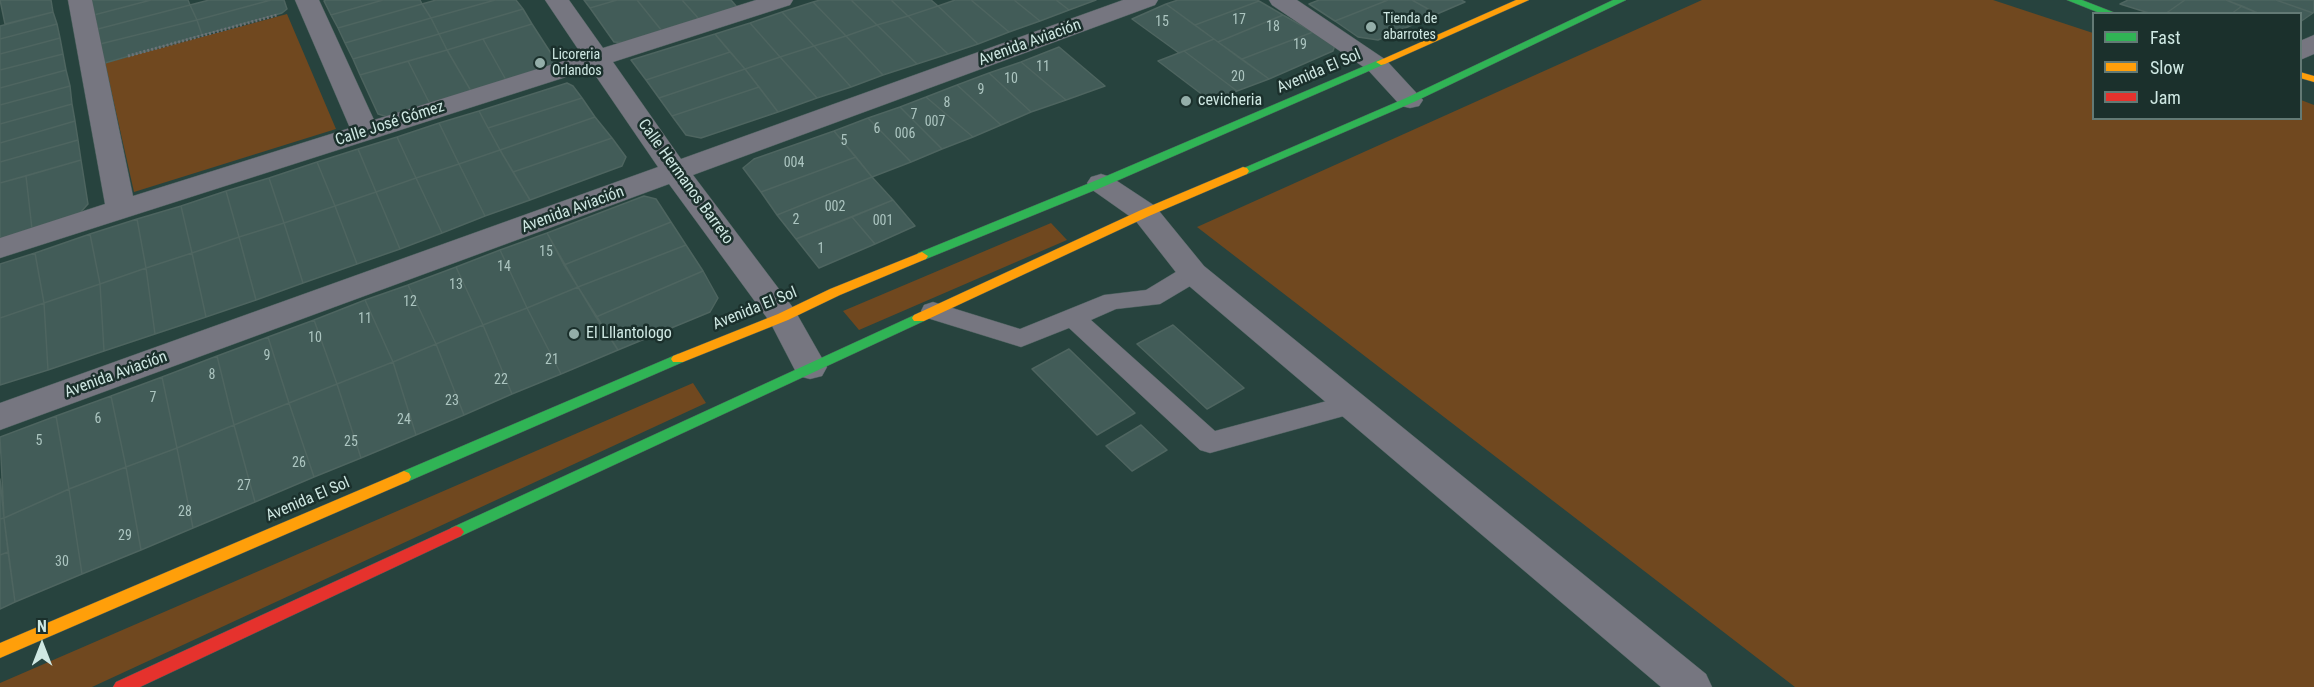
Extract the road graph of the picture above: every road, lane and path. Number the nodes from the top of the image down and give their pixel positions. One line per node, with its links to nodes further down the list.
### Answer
1 (80, 0): 13 (street)
2 (556, 0): 11 (street, Calle Hermanos Barreto)
3 (781, 0): 11 (street, Calle José Gómez)
4 (1146, 0): 16 (street, Avenida Aviación)
5 (1281, 0): 12 (street)
6 (1524, 0): 12 (main road, Avenida El Sol)
7 (1621, 0): 14 (main road)
8 (2072, 0): 10 (main road)
9 (309, 3): 13 (path); 15 (street)
10 (2107, 12)
11 (598, 58): 15 (street, Calle José Gómez); 16 (street, Calle Hermanos Barreto)
12 (1377, 65): 14 (street); 17 (main road, Avenida El Sol)
13 (93, 66): 18 (street)
14 (1410, 100): 19 (main road)
15 (366, 132): 18 (street, Calle José Gómez)
16 (676, 173): 23 (street, Calle Hermanos Barreto); 27 (street, Avenida Aviación)
17 (1101, 183): 19 (street); 23 (main road, Avenida El Sol)
18 (121, 210): 20 (street, Calle José Gómez)
19 (1145, 213): 21 (street); 22 (main road)
20 (0, 248)
21 (1193, 273): 24 (lane); 26 (street)
22 (933, 311): 24 (lane); 25 (main road)
23 (783, 317): 25 (street, Calle Hermanos Barreto); 28 (main road, Avenida El Sol)
24 (1072, 317): 26 (lane)
25 (810, 367): 29 (main road)
26 (1353, 404): 30 (street)
27 (0, 417)
28 (0, 651)
29 (122, 687)
30 (1691, 687)

